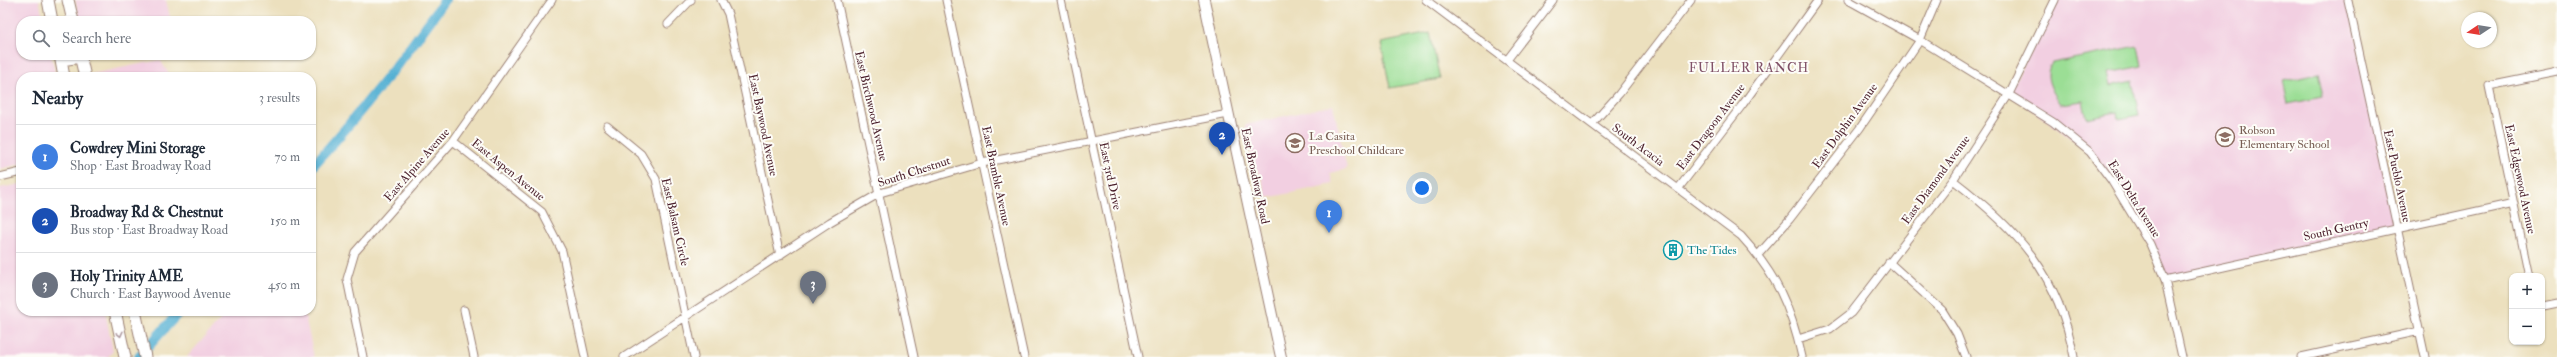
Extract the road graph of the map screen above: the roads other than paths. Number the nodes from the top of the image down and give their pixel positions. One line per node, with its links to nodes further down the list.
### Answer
1 (48, 0): 18 (main road)
2 (68, 0): 19 (main road)
3 (552, 0): 32 (street, East Alpine Avenue)
4 (691, 0): 20 (street)
5 (721, 0): 43 (street, East Baywood Avenue)
6 (837, 0): 39 (street, East Birchwood Avenue)
7 (946, 0): 34 (street, East Bramble Avenue)
8 (1061, 0): 33 (street, East 3rd Drive)
9 (1204, 0): 29 (main road, East Broadway Road)
10 (1426, 0): 24 (street, South Acacia)
11 (1553, 0): 24 (street)
12 (1691, 0): 30 (street)
13 (1818, 0): 38 (street, East Dragoon Avenue)
14 (1848, 0): 21 (street, East Delta Avenue)
15 (1937, 0): 21 (street, East Dolphin Avenue)
16 (2055, 0): 28 (street, East Diamond Avenue)
17 (2348, 0): 41 (street, East Pueblo Avenue)
18 (51, 16)
19 (72, 16)
20 (668, 24)
21 (1920, 40): 28 (street, East Delta Avenue); 42 (street, East Dolphin Avenue)
22 (60, 60): 25 (main road)
23 (82, 60): 26 (main road)
24 (1507, 60): 30 (street, South Acacia)
25 (63, 72)
26 (84, 72)
27 (2557, 72): 40 (street, East Edgewood Avenue)
28 (2008, 94): 37 (street, East Diamond Avenue); 46 (street, East Delta Avenue)
29 (1228, 114): 33 (street, South Chestnut); 65 (main road, East Broadway Road)
30 (1593, 124): 38 (street, South Acacia)
31 (607, 126): 52 (street, East Balsam Circle)
32 (453, 141): 57 (street, East Alpine Avenue); 59 (street, East Aspen Avenue)
33 (1091, 142): 34 (street, South Chestnut); 64 (street, East 3rd Drive)
34 (982, 163): 39 (street, South Chestnut); 63 (street, East Bramble Avenue)
35 (16, 173): 36 (street)
36 (0, 177)
37 (1953, 180): 44 (street, East Diamond Avenue); 68 (street)
38 (1678, 188): 42 (street, South Acacia)
39 (880, 194): 43 (street, South Chestnut); 62 (street, East Birchwood Avenue)
40 (2514, 203): 41 (street, South Gentry); 45 (street, East Edgewood Avenue)
41 (2397, 227): 46 (street, South Gentry); 53 (street, East Pueblo Avenue)
42 (1758, 255): 54 (street, South Acacia)
43 (780, 256): 52 (street, South Chestnut)
44 (1889, 262): 54 (street, East Diamond Avenue); 67 (street)
45 (2528, 273)
46 (2164, 280): 69 (street, East Delta Avenue)
47 (2557, 303): 48 (street)
48 (2545, 305)
49 (464, 310): 58 (street)
50 (116, 316): 55 (main road, one-way to 55)
51 (136, 316): 56 (main road)
52 (685, 318): 60 (street, South Chestnut); 61 (street, East Balsam Circle)
53 (2420, 331): 70 (street); 71 (street, East Pueblo Avenue)
54 (1798, 339): 66 (street, South Acacia)
55 (125, 357)
56 (145, 357)
57 (363, 357)
58 (474, 357)
59 (584, 357)
60 (624, 357)
61 (694, 357)
62 (914, 357)
63 (1024, 357)
64 (1138, 357)
65 (1281, 357)
66 (1802, 357)
67 (1966, 357)
68 (2074, 357)
69 (2182, 357)
70 (2301, 357)
71 (2426, 357)

